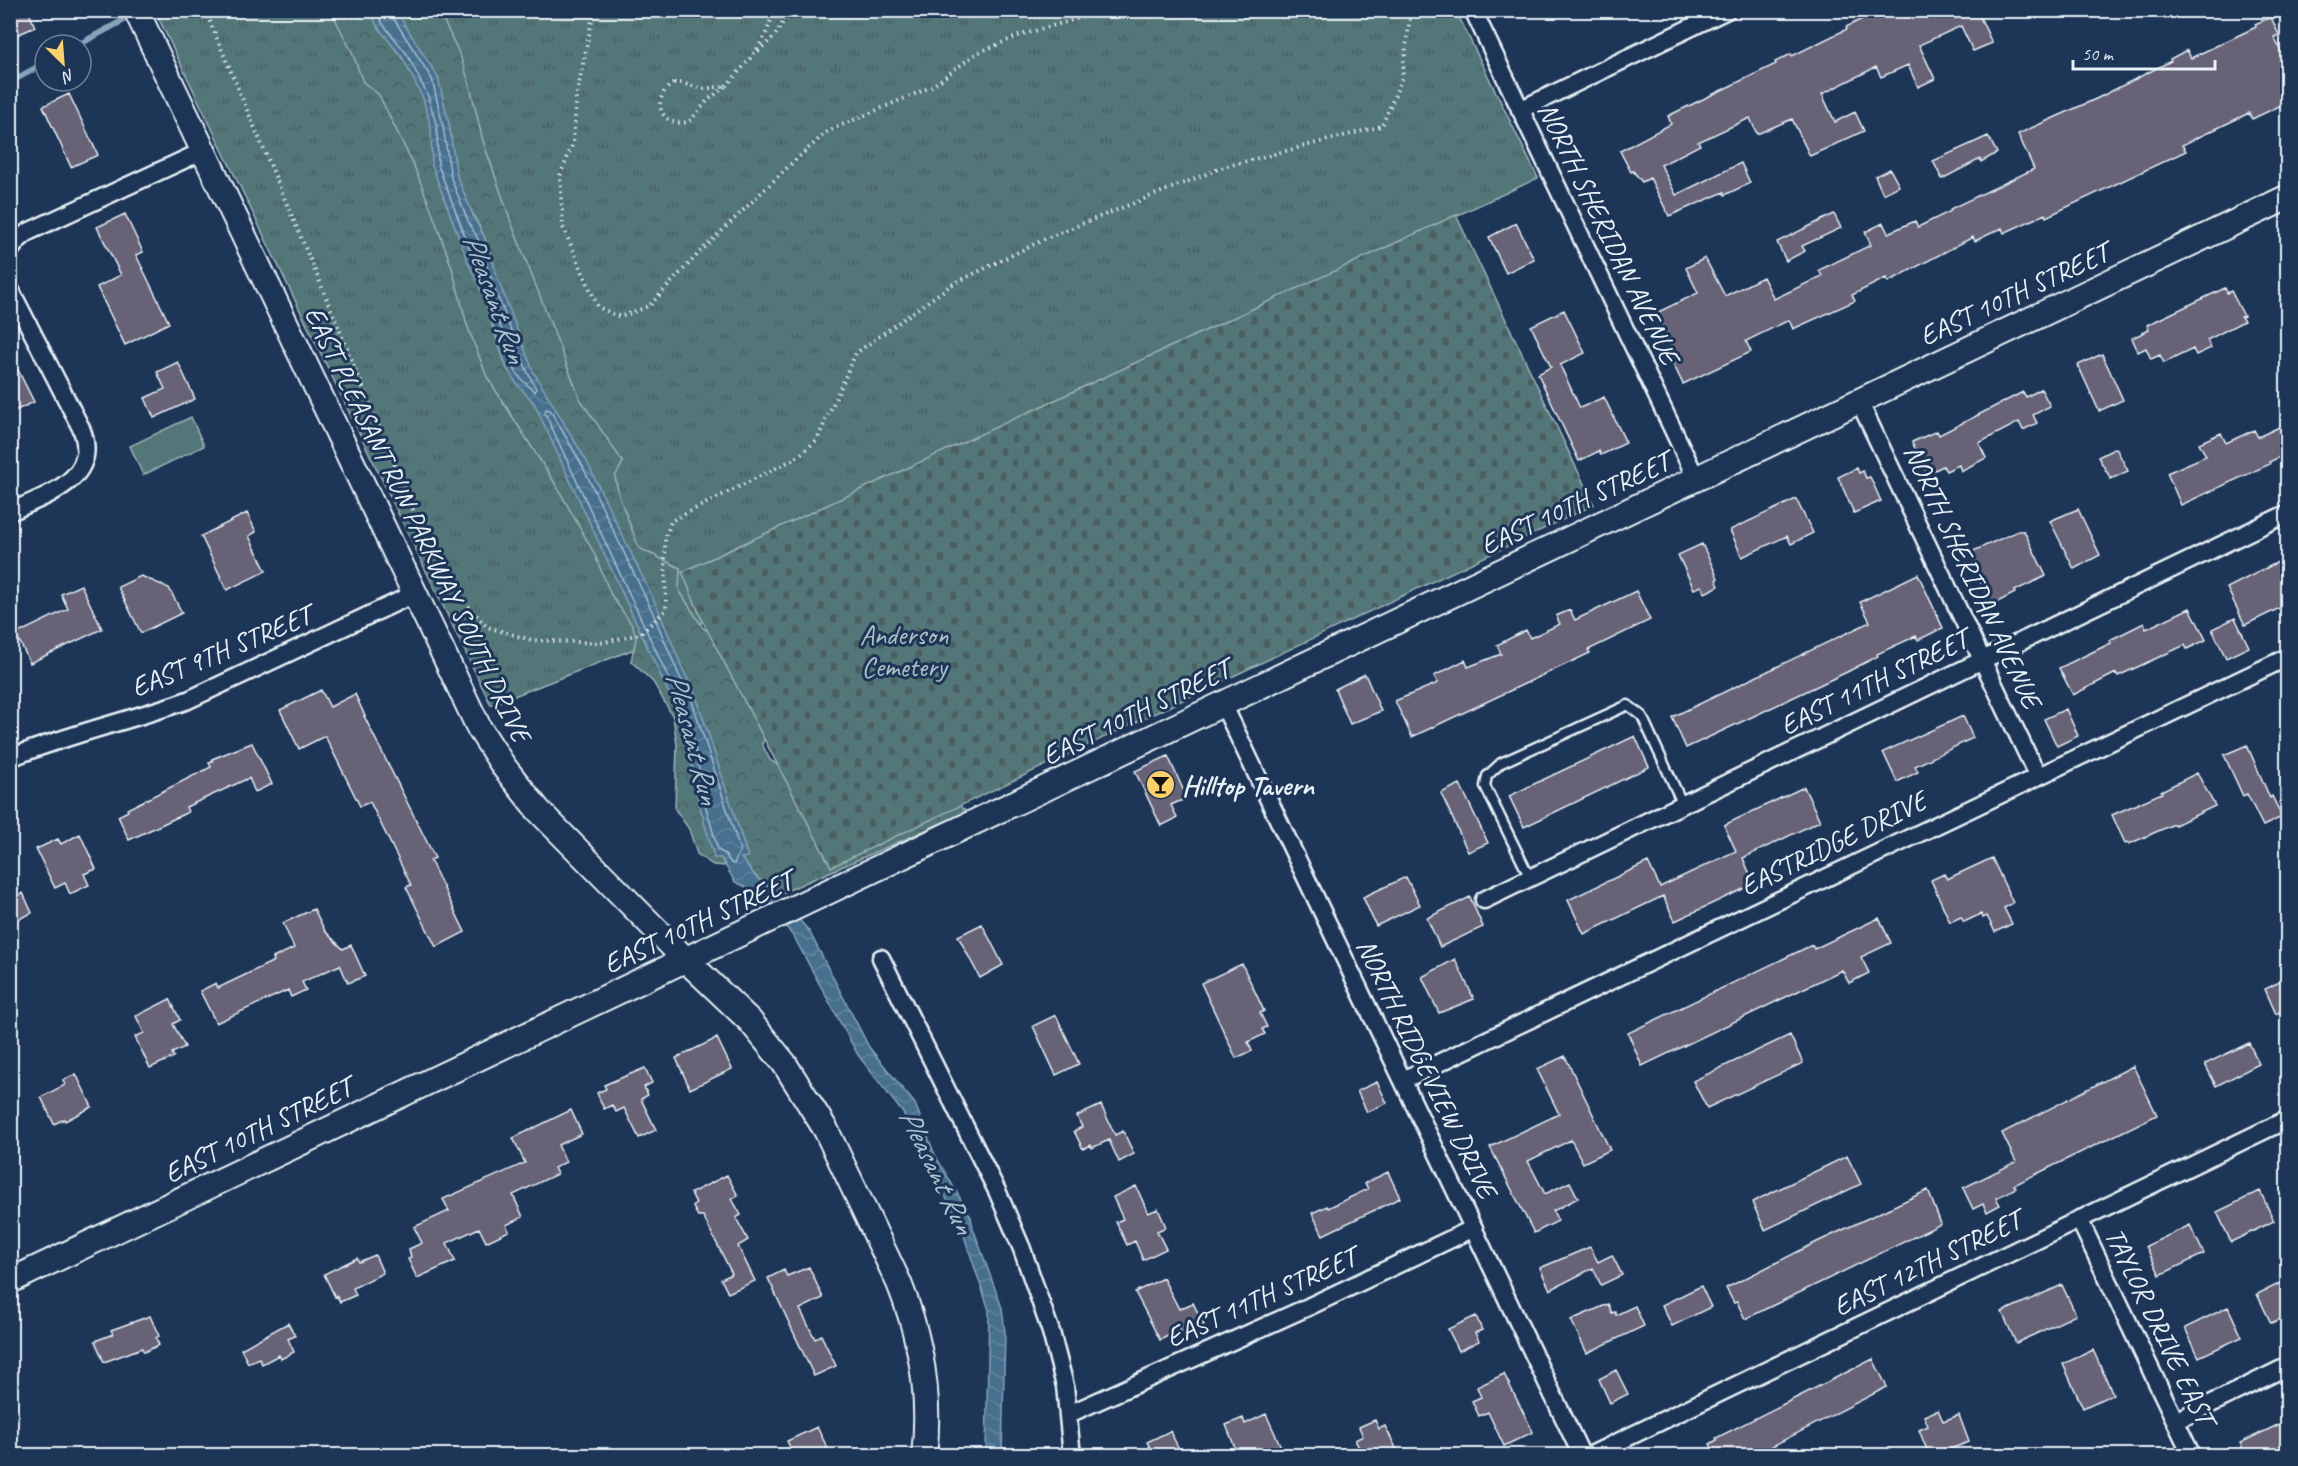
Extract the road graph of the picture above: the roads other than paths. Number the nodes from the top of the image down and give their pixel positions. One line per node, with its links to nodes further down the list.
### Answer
1 (136, 10): 5 (main road, EAST PLEASANT RUN PARKWAY SOUTH DRIVE)
2 (1473, 10): 4 (street, NORTH SHERIDAN AVENUE)
3 (1727, 10): 4 (street)
4 (1520, 110): 10 (street, NORTH SHERIDAN AVENUE)
5 (203, 151): 7 (street); 13 (main road, EAST PLEASANT RUN PARKWAY SOUTH DRIVE)
6 (2288, 197): 9 (main road, EAST 10TH STREET)
7 (10, 251)
8 (10, 289): 11 (street)
9 (1859, 401): 10 (main road, EAST 10TH STREET); 15 (street, NORTH SHERIDAN AVENUE)
10 (1696, 478): 16 (main road, EAST 10TH STREET)
11 (10, 512)
12 (2288, 513): 15 (street, EAST 11TH STREET)
13 (414, 594): 17 (street, EAST 9TH STREET); 23 (main road, EAST PLEASANT RUN PARKWAY SOUTH DRIVE)
14 (2288, 657): 18 (street, EASTRIDGE DRIVE)
15 (1983, 660): 18 (street, NORTH SHERIDAN AVENUE); 19 (street, EAST 11TH STREET)
16 (1223, 704): 23 (main road, EAST 10TH STREET); 24 (street, NORTH RIDGEVIEW DRIVE)
17 (10, 758)
18 (2037, 775): 24 (street, EASTRIDGE DRIVE)
19 (1683, 805): 20 (street, EAST 11TH STREET); 20 (lane)
20 (1530, 878): 21 (street, EAST 11TH STREET)
21 (1484, 900)
22 (881, 958): 30 (street)
23 (686, 960): 28 (main road, EAST 10TH STREET); 32 (main road, EAST PLEASANT RUN PARKWAY SOUTH DRIVE)
24 (1403, 1080): 27 (street, NORTH RIDGEVIEW DRIVE)
25 (2288, 1119): 26 (street, EAST 12TH STREET)
26 (2079, 1219): 31 (street, TAYLOR DRIVE EAST); 35 (street, EAST 12TH STREET)
27 (1474, 1228): 30 (street, EAST 11TH STREET); 34 (street, NORTH RIDGEVIEW DRIVE)
28 (10, 1281)
29 (2288, 1366): 31 (street)
30 (1069, 1414): 33 (street)
31 (2176, 1421): 36 (street, TAYLOR DRIVE EAST)
32 (924, 1455)
33 (1072, 1455)
34 (1582, 1455)
35 (1589, 1455)
36 (2192, 1455)

